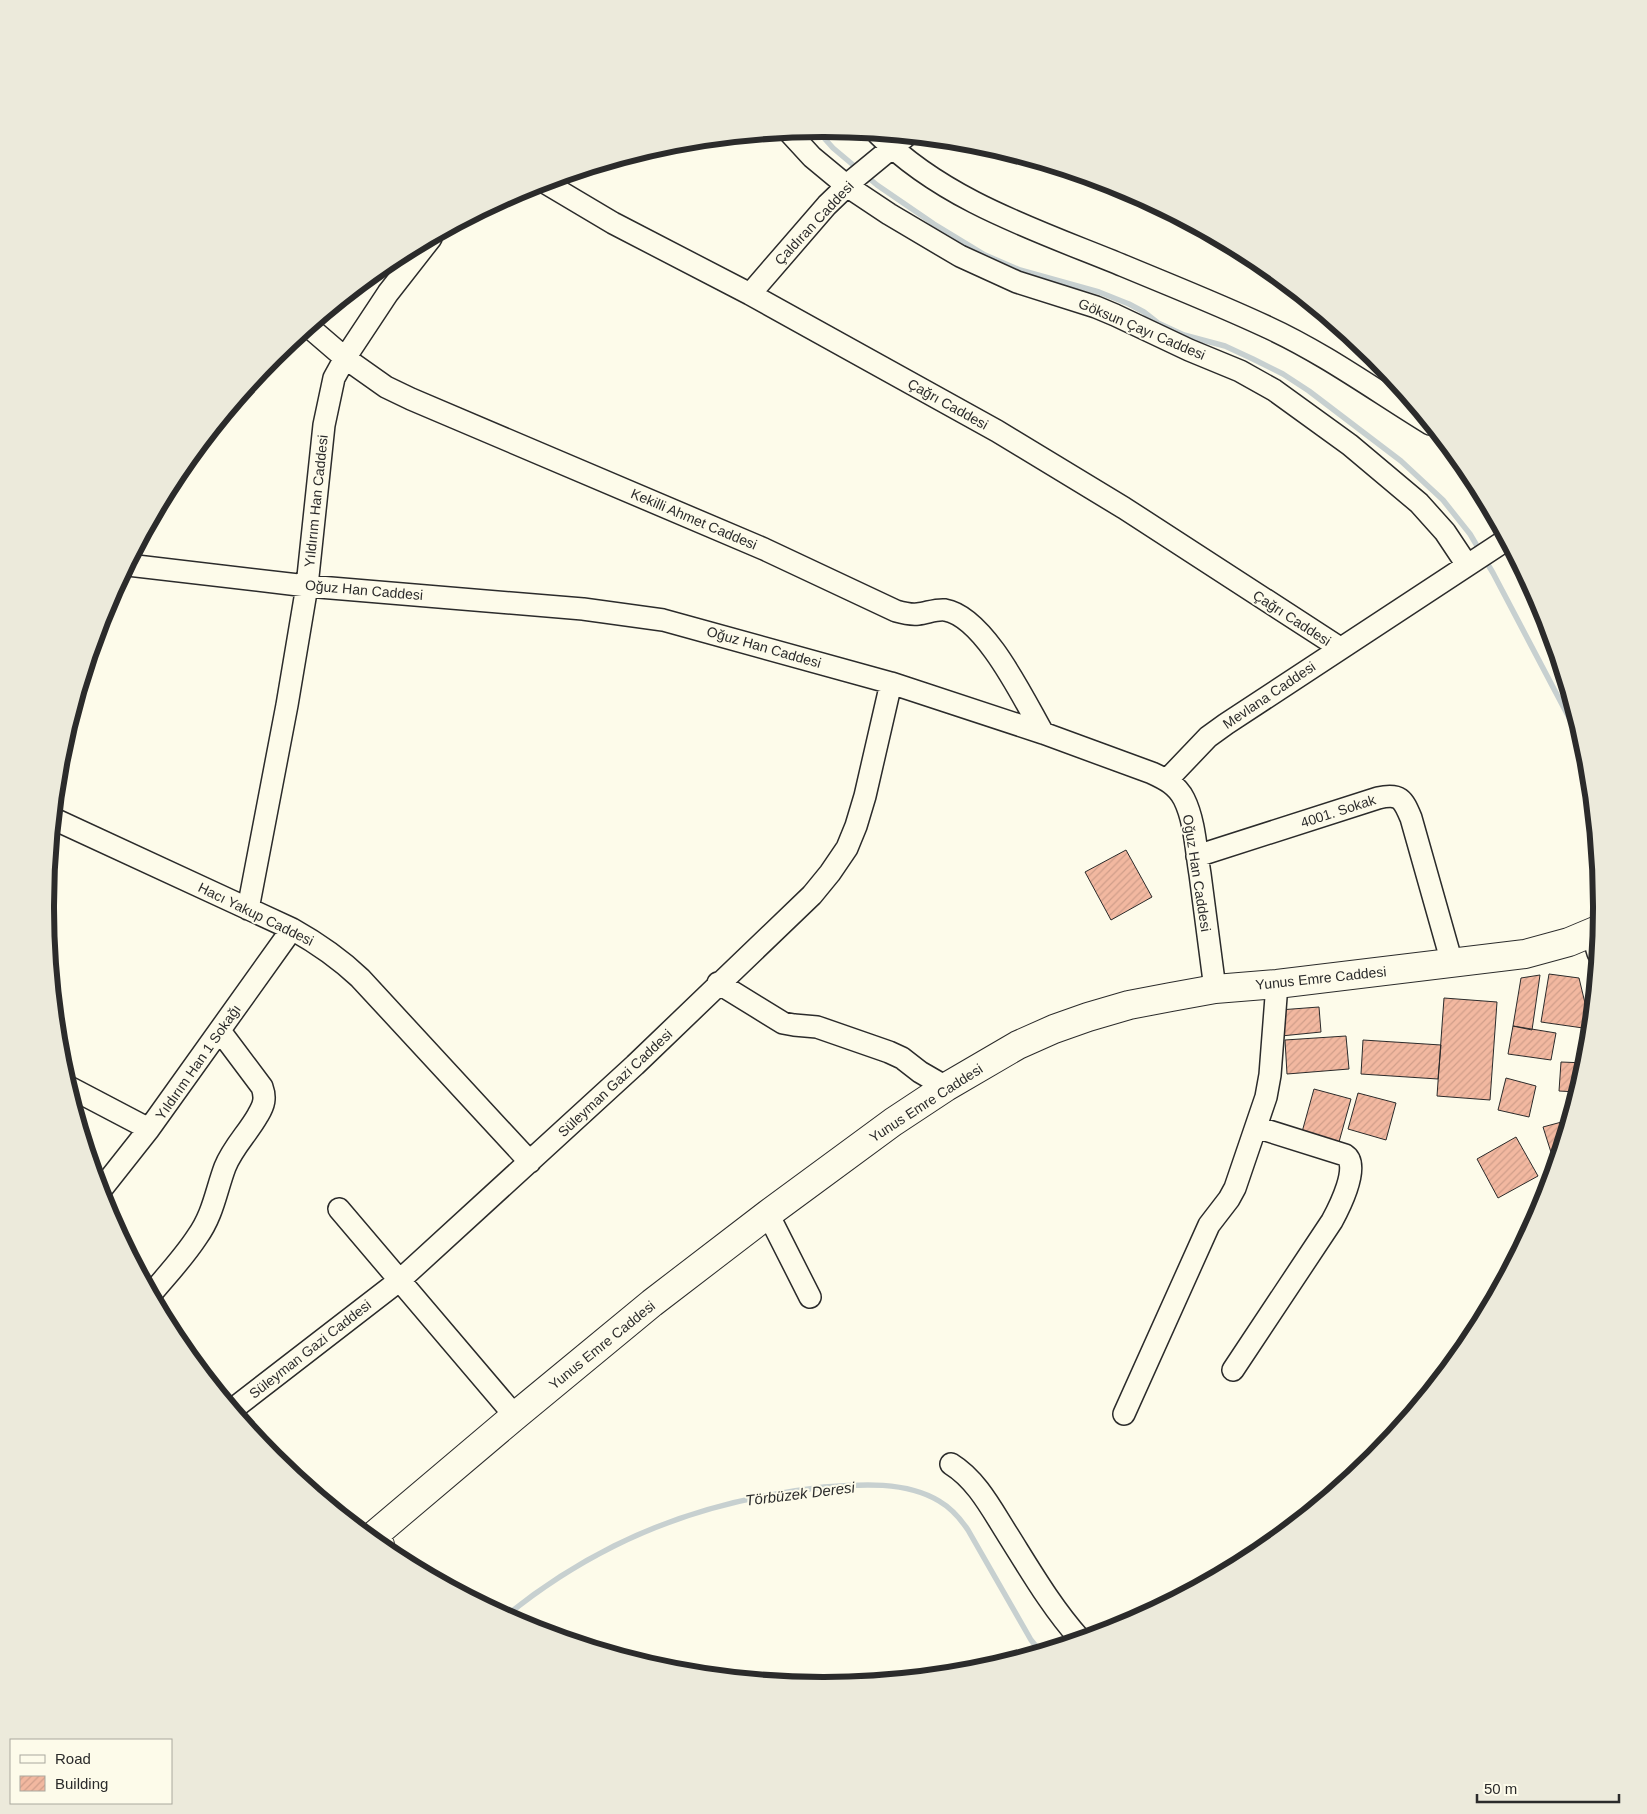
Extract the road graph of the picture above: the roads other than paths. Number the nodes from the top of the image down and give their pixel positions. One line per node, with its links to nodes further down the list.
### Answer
1 (794, 138): 3 (street, Göksun Çayı Caddesi)
2 (889, 144): 3 (street, Çaldıran Caddesi); 9 (street)
3 (851, 183): 6 (street, Çaldıran Caddesi); 11 (street, Göksun Çayı Caddesi)
4 (552, 187): 6 (street, Çağrı Caddesi)
5 (420, 252): 8 (street, Yıldırım Han Caddesi)
6 (750, 294): 14 (street, Çağrı Caddesi)
7 (313, 331): 8 (street, Kekilli Ahmet Caddesi)
8 (345, 358): 13 (street, Yıldırım Han Caddesi); 16 (street, Kekilli Ahmet Caddesi)
9 (1414, 414)
10 (1501, 543): 11 (street, Mevlana Caddesi)
11 (1471, 562): 14 (street, Mevlana Caddesi)
12 (134, 566): 13 (street, Oğuz Han Caddesi)
13 (307, 586): 15 (street, Oğuz Han Caddesi); 20 (street, Yıldırım Han Caddesi)
14 (1340, 648): 17 (street, Mevlana Caddesi)
15 (891, 683): 16 (street, Oğuz Han Caddesi); 24 (street, Süleyman Gazi Caddesi)
16 (1043, 733): 17 (street, Oğuz Han Caddesi)
17 (1167, 780): 19 (street, Oğuz Han Caddesi)
18 (59, 821): 20 (street, Hacı Yakup Caddesi)
19 (1197, 856): 23 (street, 4001. Sokak); 26 (street, Oğuz Han Caddesi)
20 (248, 909): 21 (street, Hacı Yakup Caddesi)
21 (292, 929): 27 (street, Yıldırım Han 1 Sokağı); 32 (street, Hacı Yakup Caddesi)
22 (1592, 939): 23 (main road, Yunus Emre Caddesi)
23 (1452, 963): 25 (main road, Yunus Emre Caddesi)
24 (718, 983): 28 (street); 32 (street, Süleyman Gazi Caddesi)
25 (1277, 984): 26 (main road, Yunus Emre Caddesi); 30 (street)
26 (1215, 989): 28 (main road, Yunus Emre Caddesi)
27 (220, 1031): 31 (street, Yıldırım Han 1 Sokağı); 37 (street)
28 (946, 1087): 35 (main road, Yunus Emre Caddesi)
29 (77, 1092): 31 (street)
30 (1256, 1127): 39 (street); 41 (street)
31 (149, 1130): 33 (street, Yıldırım Han 1 Sokağı)
32 (530, 1162): 36 (street, Süleyman Gazi Caddesi)
33 (106, 1184)
34 (339, 1209): 36 (street)
35 (768, 1214): 38 (street); 42 (main road, Yunus Emre Caddesi)
36 (400, 1280): 40 (street, Süleyman Gazi Caddesi); 42 (street)
37 (155, 1289)
38 (810, 1296)
39 (1233, 1370)
40 (237, 1406)
41 (1124, 1414)
42 (515, 1416): 44 (main road, Yunus Emre Caddesi)
43 (951, 1464): 45 (street)
44 (374, 1532)
45 (1076, 1634)

